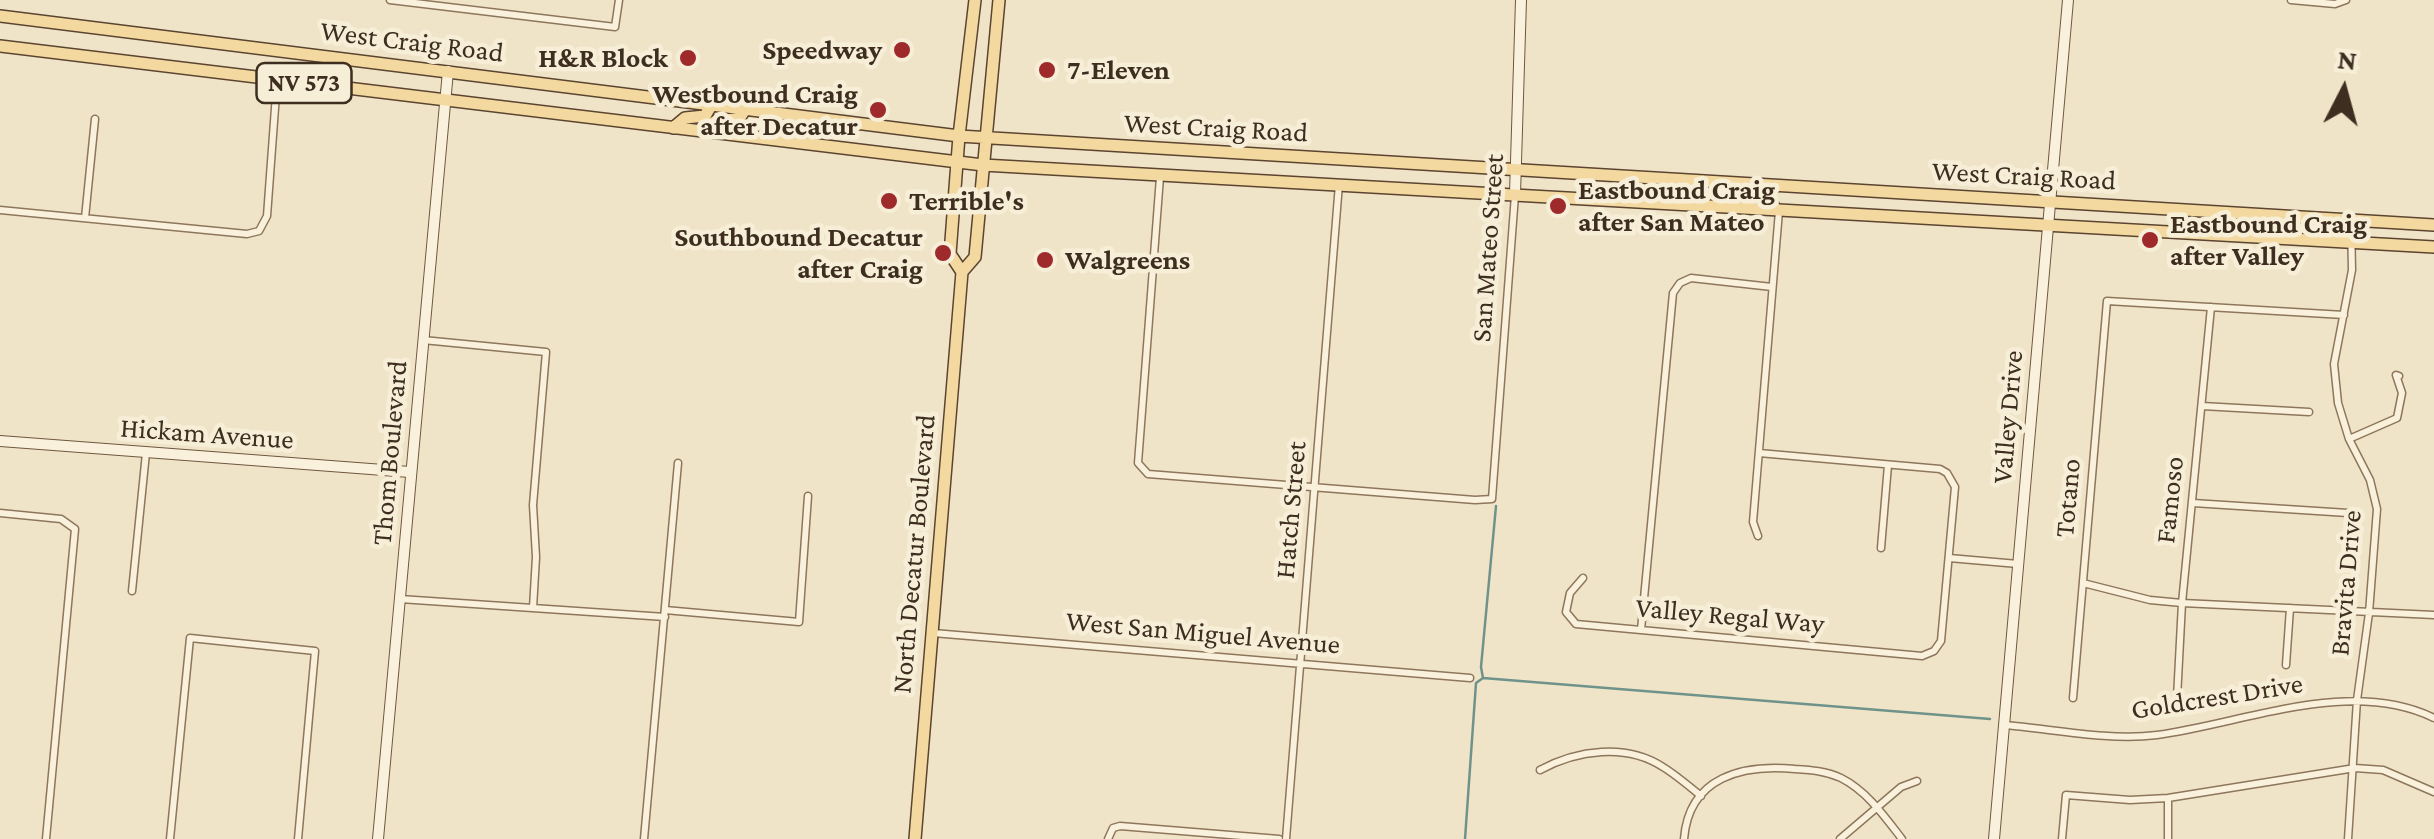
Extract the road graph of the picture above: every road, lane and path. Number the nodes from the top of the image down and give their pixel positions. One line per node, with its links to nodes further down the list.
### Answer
1 (390, 0): 9 (street)
2 (619, 0): 9 (street)
3 (975, 0): 20 (main road, North Decatur Boulevard)
4 (999, 0): 21 (main road, North Decatur Boulevard)
5 (1522, 0): 25 (street, San Mateo Street)
6 (2068, 0): 31 (street, Valley Drive)
7 (2291, 0): 8 (street)
8 (2345, 1)
9 (465, 4)
10 (0, 16): 12 (main road, West Craig Road / NV 573)
11 (0, 46): 13 (main road, West Craig Road / NV 573)
12 (448, 71): 14 (street, Thom Boulevard); 15 (main road, West Craig Road / NV 573)
13 (277, 80): 14 (main road, West Craig Road / NV 573); 34 (street)
14 (444, 100): 18 (main road, West Craig Road / NV 573); 44 (street, Thom Boulevard)
15 (712, 104): 16 (main road, West Craig Road / NV 573); 18 (main road)
16 (746, 108): 19 (main road); 20 (main road, West Craig Road / NV 573)
17 (94, 120): 34 (street)
18 (673, 128): 19 (main road, West Craig Road / NV 573)
19 (706, 132): 23 (main road, West Craig Road / NV 573)
20 (959, 136): 21 (main road, West Craig Road / NV 573); 23 (main road, North Decatur Boulevard)
21 (985, 138): 22 (main road, West Craig Road); 24 (main road, North Decatur Boulevard)
22 (1234, 154): 25 (main road, West Craig Road); 27 (main road)
23 (956, 162): 24 (main road, West Craig Road / NV 573); 40 (main road, North Decatur Boulevard)
24 (982, 165): 26 (main road, West Craig Road); 40 (main road, North Decatur Boulevard)
25 (1517, 171): 29 (main road, West Craig Road); 30 (street, San Mateo Street)
26 (1160, 176): 27 (main road, West Craig Road); 55 (street)
27 (1232, 179): 28 (main road, West Craig Road)
28 (1340, 184): 30 (main road, West Craig Road); 55 (street, Hatch Street)
29 (1766, 186): 31 (main road, West Craig Road); 33 (street)
30 (1516, 194): 33 (main road, West Craig Road); 55 (street, San Mateo Street)
31 (2050, 202): 35 (main road, West Craig Road); 36 (street, Valley Drive)
32 (0, 210): 34 (street)
33 (1779, 211): 36 (main road, West Craig Road); 41 (street)
34 (85, 218)
35 (2351, 220): 37 (main road, West Craig Road); 38 (street, Bravita Drive)
36 (2048, 225): 38 (main road, West Craig Road); 63 (street, Valley Drive)
37 (2434, 225)
38 (2349, 242): 39 (main road, West Craig Road); 43 (street, Bravita Drive)
39 (2434, 248)
40 (962, 272): 75 (main road, North Decatur Boulevard)
41 (1772, 287): 51 (street); 74 (street)
42 (2211, 306): 43 (street); 46 (street, Famoso); 65 (street, Totano)
43 (2344, 315): 48 (street, Bravita Drive)
44 (423, 340): 54 (street, Thom Boulevard); 69 (street)
45 (2399, 376): 48 (street)
46 (2202, 406): 47 (street); 57 (street, Famoso)
47 (2309, 412)
48 (2349, 439): 72 (street, Bravita Drive)
49 (0, 440): 50 (street, Hickam Avenue)
50 (146, 453): 54 (street, Hickam Avenue); 66 (street)
51 (1758, 453): 53 (street); 60 (street)
52 (678, 463): 71 (street)
53 (1888, 465): 61 (street); 62 (street)
54 (410, 472): 67 (street, Thom Boulevard)
55 (1315, 488): 76 (street, Hatch Street)
56 (808, 496): 71 (street)
57 (2193, 503): 58 (street); 68 (street, Famoso)
58 (2348, 513)
59 (0, 514): 91 (street)
60 (1758, 536)
61 (1881, 548)
62 (1949, 558): 63 (street); 74 (street, Valley Regal Way)
63 (2018, 564): 83 (street, Valley Drive)
64 (1583, 578): 74 (street, Valley Regal Way)
65 (2083, 583): 68 (street); 79 (street, Totano)
66 (132, 591)
67 (400, 598): 69 (street); 94 (street, Thom Boulevard)
68 (2182, 603): 70 (street); 80 (street, Famoso)
69 (533, 608): 71 (street)
70 (2290, 608): 72 (street); 77 (street)
71 (665, 613): 95 (street)
72 (2369, 613): 73 (street); 81 (street, Bravita Drive)
73 (2434, 614)
74 (1641, 630)
75 (932, 633): 76 (street, West San Miguel Avenue); 96 (main road, North Decatur Boulevard)
76 (1300, 664): 78 (street, West San Miguel Avenue); 98 (street, Hatch Street)
77 (2286, 664)
78 (1470, 678)
79 (2073, 698)
80 (2177, 698)
81 (2357, 700): 82 (street, Goldcrest Drive); 83 (street, Goldcrest Drive); 84 (street, Bravita Drive)
82 (2434, 718)
83 (2004, 725): 102 (street, Valley Drive)
84 (2355, 768): 87 (street); 89 (street); 105 (street, Bravita Drive)
85 (1540, 770): 88 (street)
86 (1918, 780): 90 (street)
87 (2434, 792)
88 (1701, 796): 90 (street); 99 (street)
89 (2168, 798): 103 (street); 104 (street)
90 (1877, 807): 100 (street); 101 (street)
91 (46, 839)
92 (170, 839): 93 (street)
93 (298, 839)
94 (378, 839)
95 (644, 839)
96 (915, 839)
97 (1108, 839): 98 (street)
98 (1283, 839)
99 (1684, 839)
100 (1840, 839)
101 (1902, 839)
102 (1994, 839)
103 (2062, 839)
104 (2168, 839)
105 (2348, 839)

